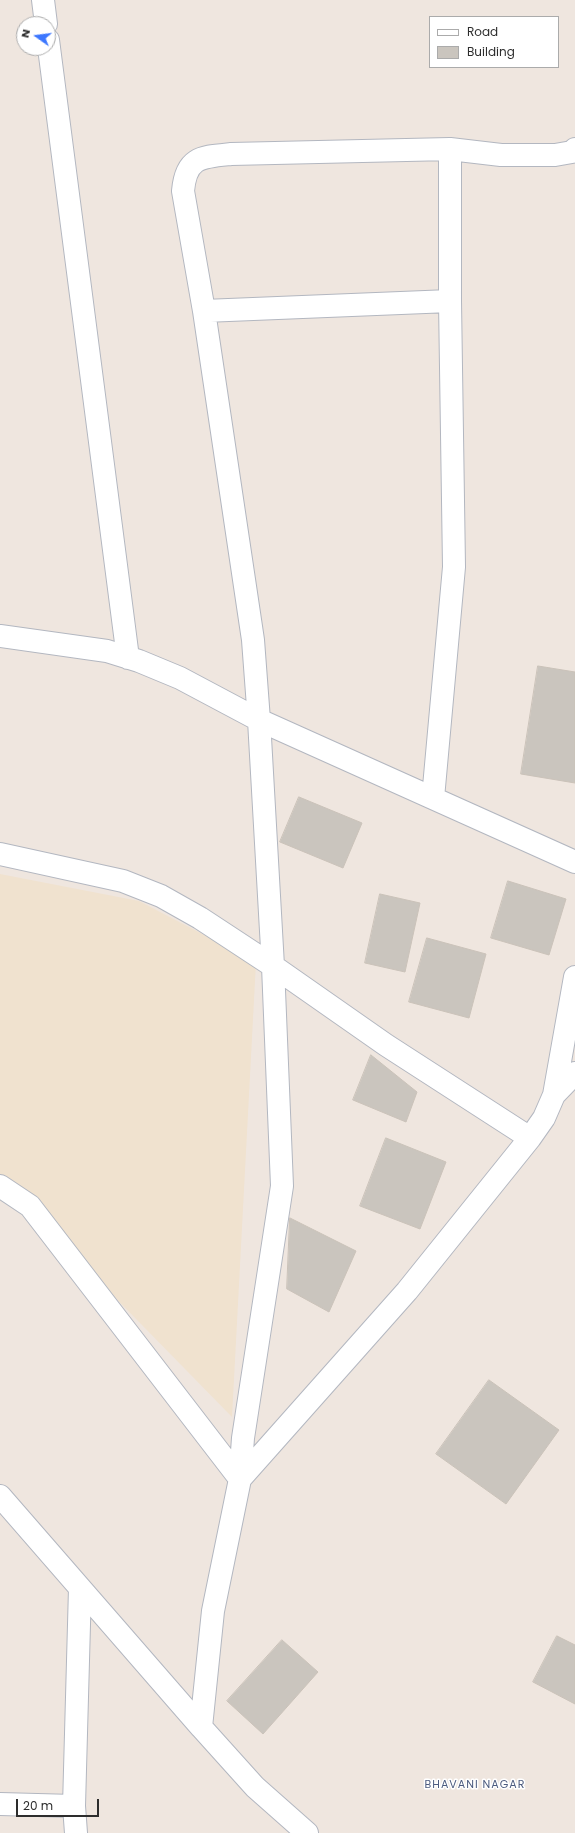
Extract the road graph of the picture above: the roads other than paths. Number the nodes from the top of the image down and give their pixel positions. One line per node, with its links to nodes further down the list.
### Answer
1 (43, 0): 2 (street)
2 (45, 16)
3 (50, 56): 9 (street)
4 (450, 149): 5 (street); 6 (street); 7 (street)
5 (574, 153)
6 (450, 301): 7 (street); 11 (street)
7 (204, 311): 10 (street)
8 (0, 636): 9 (street)
9 (128, 658): 10 (street)
10 (260, 720): 11 (street); 14 (street)
11 (433, 798): 13 (street)
12 (0, 854): 14 (street)
13 (575, 862)
14 (273, 966): 18 (street); 20 (street)
15 (575, 977): 17 (street)
16 (575, 1073): 17 (street)
17 (554, 1095): 18 (street)
18 (530, 1138): 20 (street)
19 (0, 1186): 20 (street)
20 (240, 1479): 23 (street)
21 (0, 1496): 22 (street)
22 (80, 1588): 23 (street); 25 (street)
23 (201, 1727): 27 (street)
24 (0, 1804): 25 (street)
25 (74, 1806): 26 (street)
26 (76, 1833)
27 (307, 1833)

